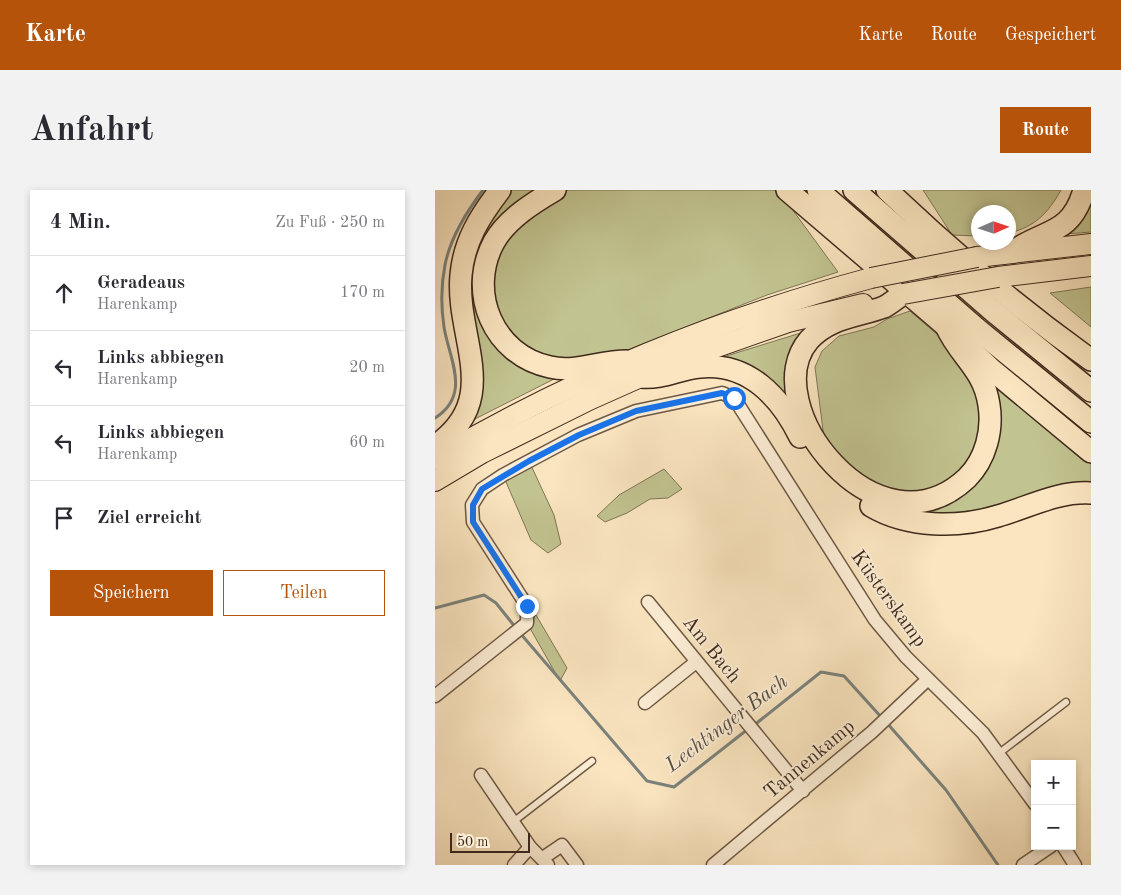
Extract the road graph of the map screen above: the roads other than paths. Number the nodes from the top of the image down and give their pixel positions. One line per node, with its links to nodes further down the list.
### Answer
1 (500, 190): 20 (highway)
2 (555, 190): 16 (highway)
3 (787, 190): 14 (highway)
4 (818, 190): 19 (highway)
5 (854, 190): 18 (highway)
6 (887, 190): 9 (highway)
7 (903, 190): 9 (highway)
8 (1084, 190): 11 (highway)
9 (935, 236): 15 (highway)
10 (1091, 244): 11 (highway)
11 (1012, 252): 16 (highway, bridge)
12 (1091, 266): 13 (highway, bridge)
13 (898, 295): 14 (highway); 17 (highway)
14 (946, 326): 21 (highway)
15 (1091, 360)
16 (625, 361): 22 (highway)
17 (641, 377): 23 (highway); 24 (highway)
18 (1091, 391)
19 (1091, 422)
20 (435, 446)
21 (1091, 452)
22 (435, 459)
23 (435, 481)
24 (1091, 492)
25 (648, 602): 26 (street, Am Bach)
26 (696, 662): 30 (street); 34 (street, Am Bach)
27 (928, 679): 28 (street, Küsterskamp); 31 (street, Küsterskamp); 34 (street, Tannenkamp)
28 (435, 696)
29 (1066, 702): 31 (lane)
30 (645, 704)
31 (998, 754): 35 (street, Küsterskamp)
32 (592, 761): 36 (lane)
33 (481, 775): 36 (street)
34 (803, 791): 43 (street, Tannenkamp)
35 (1031, 799)
36 (513, 822): 37 (street)
37 (530, 847): 40 (street); 41 (street)
38 (1045, 850): 44 (street)
39 (1066, 850): 45 (street)
40 (546, 862): 42 (street)
41 (514, 865)
42 (577, 865)
43 (713, 865)
44 (1023, 865)
45 (1075, 865)

